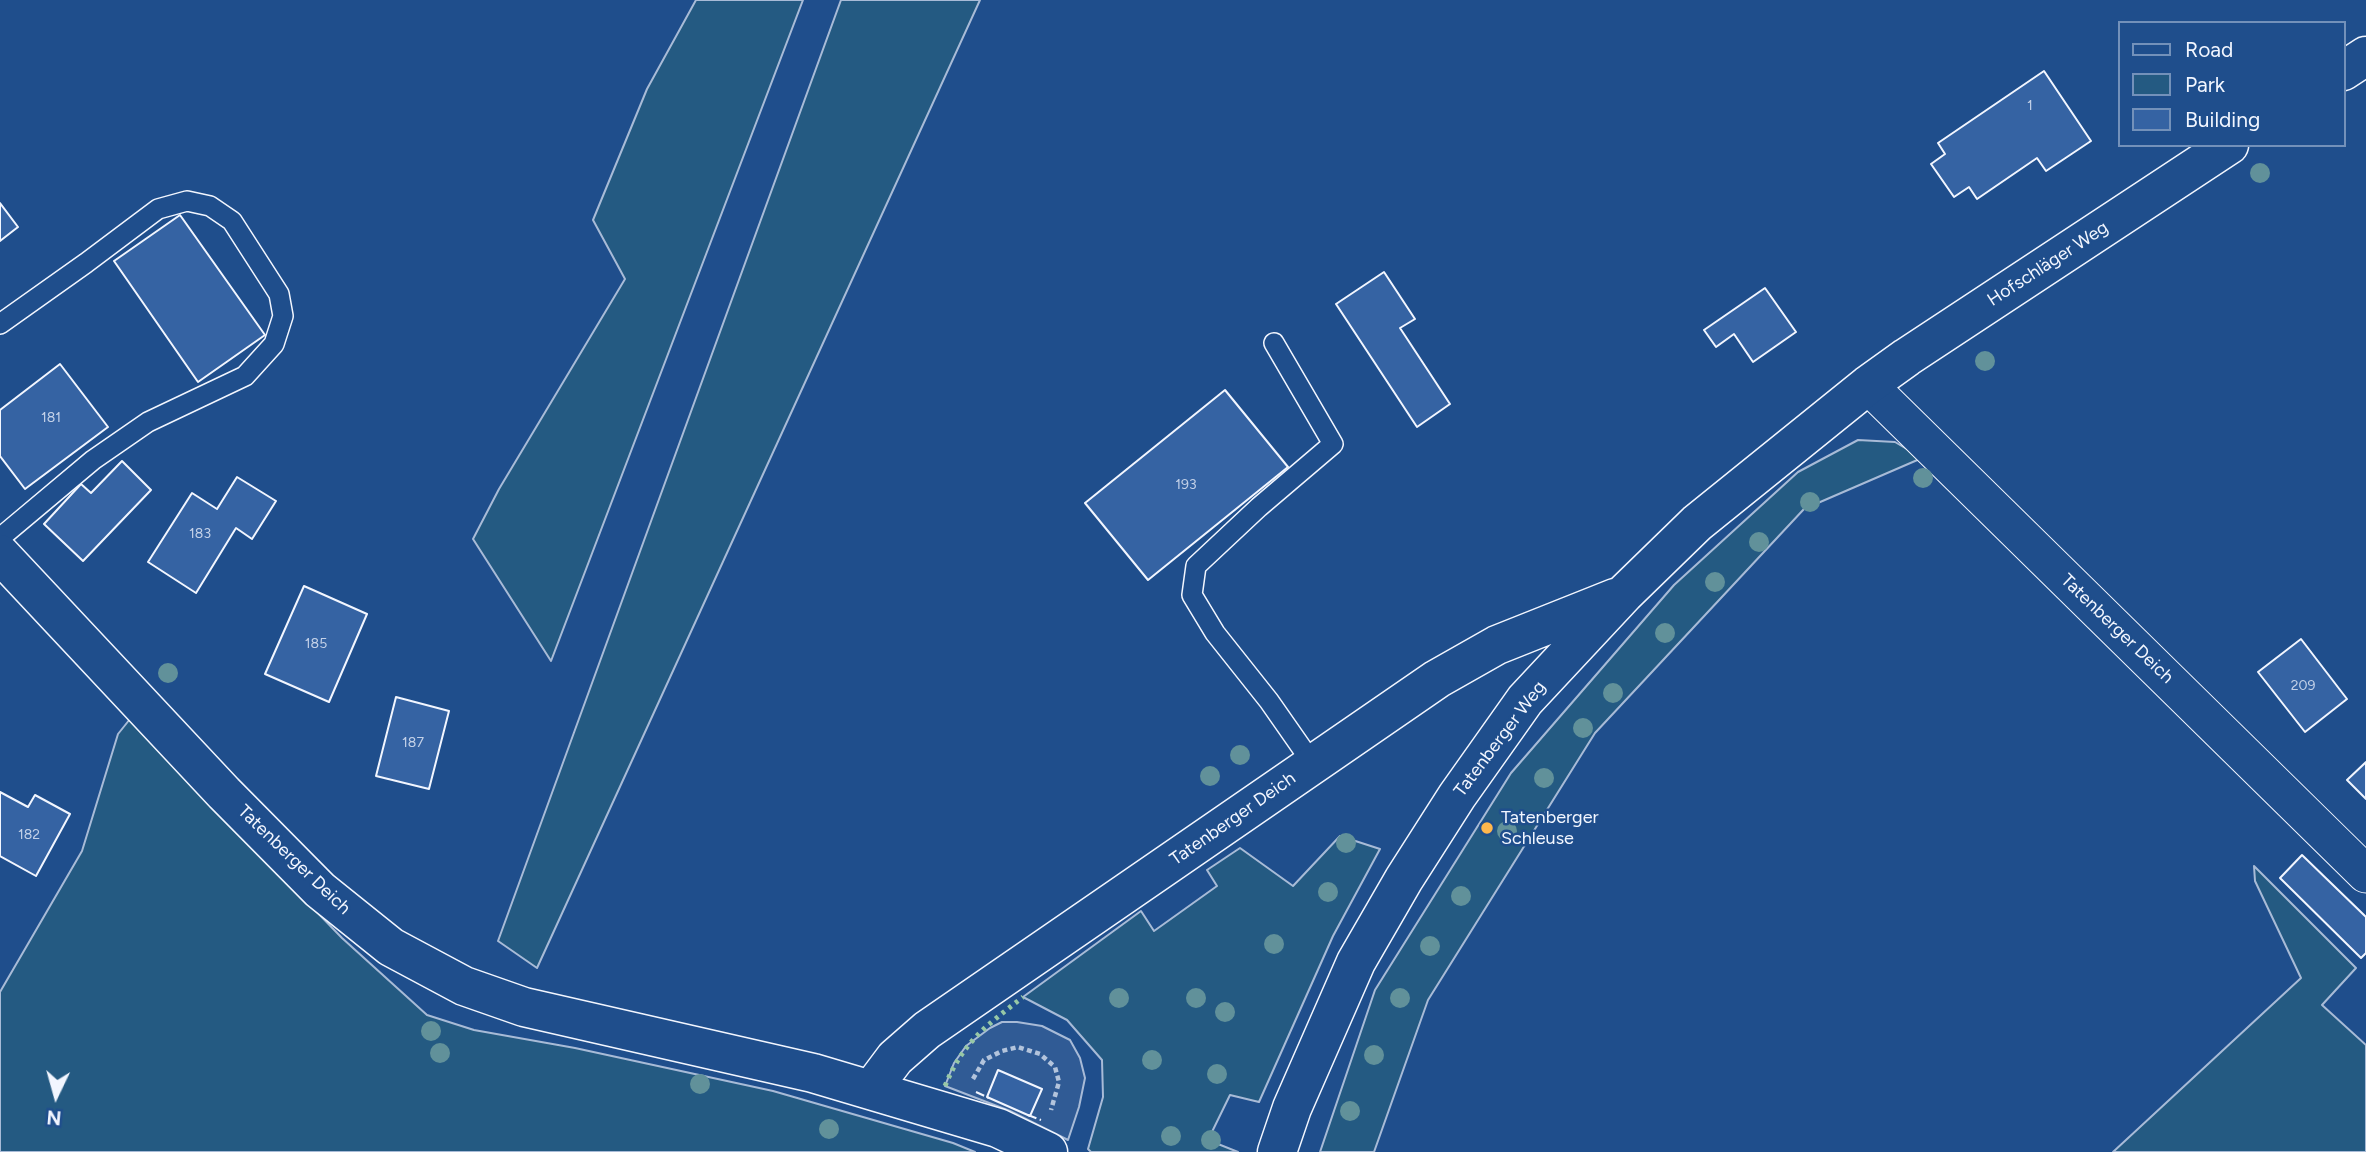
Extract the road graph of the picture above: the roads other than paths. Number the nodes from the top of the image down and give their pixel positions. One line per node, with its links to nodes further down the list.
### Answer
1 (2366, 56): 2 (street)
2 (2345, 70)
3 (2227, 147): 6 (street, Hofschläger Weg)
4 (0, 324): 7 (lane)
5 (1274, 343): 10 (lane)
6 (1868, 385): 9 (street, Tatenberger Weg); 11 (street, Tatenberger Deich)
7 (0, 538)
8 (0, 554): 12 (street, Tatenberger Deich)
9 (1624, 594): 10 (street, Tatenberger Deich); 14 (street, Tatenberger Weg)
10 (1313, 764): 12 (street, Tatenberger Deich)
11 (2366, 874)
12 (871, 1090): 13 (street, Tatenberger Deich)
13 (1042, 1149)
14 (1277, 1152)

